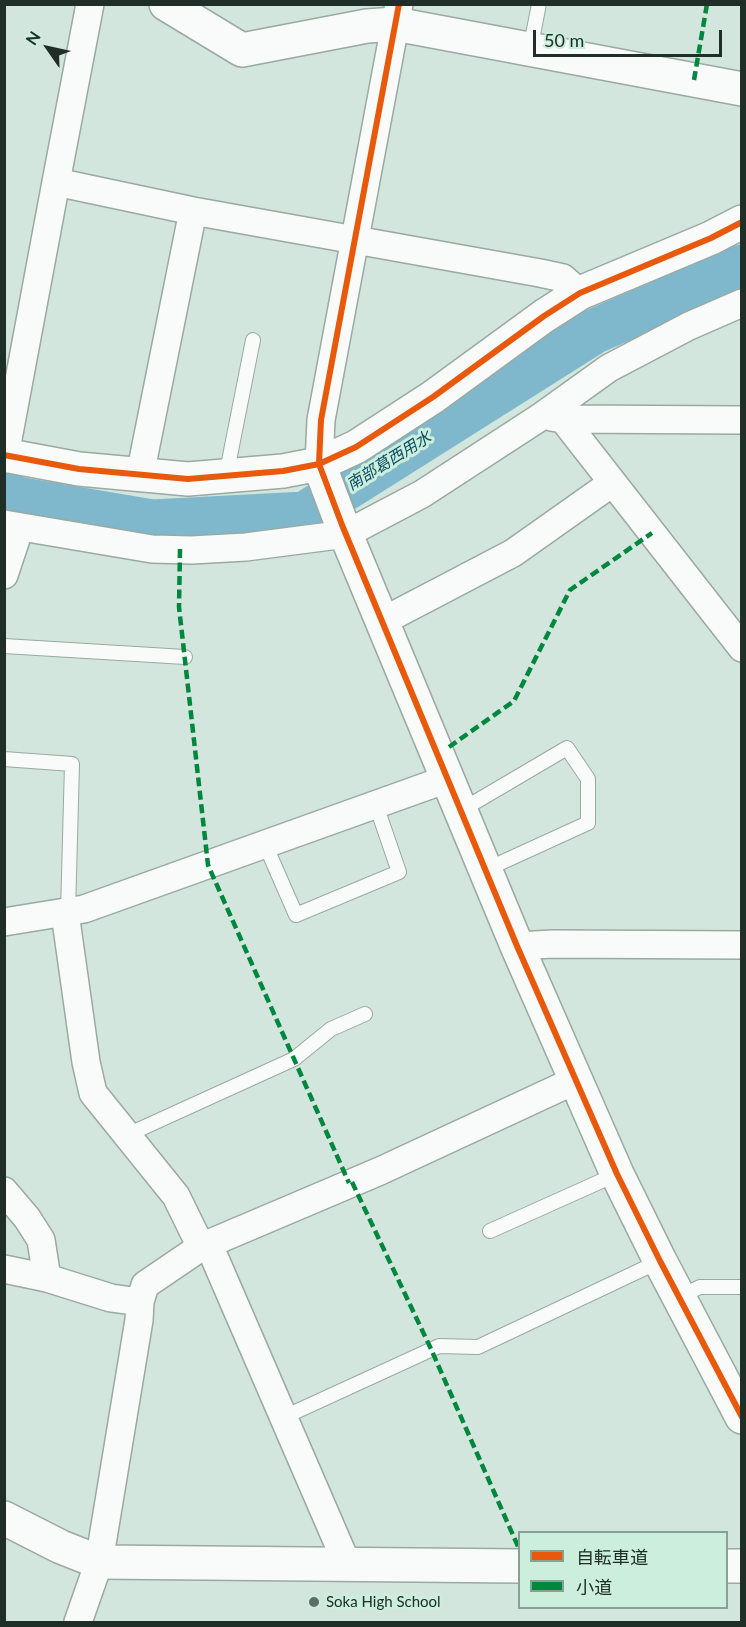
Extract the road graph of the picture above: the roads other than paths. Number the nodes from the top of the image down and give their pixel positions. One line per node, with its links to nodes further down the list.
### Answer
1 (90, 4): 7 (street)
2 (166, 4): 4 (street)
3 (539, 4): 5 (lane)
4 (397, 14): 5 (street); 10 (street)
5 (530, 50): 6 (street)
6 (741, 89)
7 (56, 182): 8 (street); 16 (street)
8 (192, 211): 10 (street); 18 (street)
9 (741, 222): 11 (street)
10 (354, 239): 11 (street); 17 (street)
11 (580, 293): 17 (street)
12 (741, 303): 14 (street)
13 (253, 340): 19 (lane)
14 (553, 418): 15 (street); 20 (street); 22 (street)
15 (741, 420)
16 (5, 455): 18 (street)
17 (321, 472): 19 (street); 22 (street)
18 (140, 475): 19 (street)
19 (225, 476)
20 (612, 483): 24 (street); 26 (street)
21 (12, 525): 22 (street); 23 (street)
22 (344, 529): 24 (street)
23 (4, 575)
24 (383, 621): 29 (street)
25 (4, 646): 27 (lane)
26 (741, 648)
27 (185, 657)
28 (4, 759): 34 (lane)
29 (447, 779): 30 (street); 31 (street)
30 (376, 805): 32 (street); 32 (lane)
31 (460, 811): 33 (street); 33 (lane)
32 (265, 844): 34 (street)
33 (485, 870): 37 (street)
34 (67, 913): 35 (street); 40 (street)
35 (4, 922)
36 (741, 945): 37 (street)
37 (517, 946): 39 (street)
38 (365, 1014): 40 (lane)
39 (576, 1080): 41 (street); 44 (street)
40 (127, 1135): 44 (street)
41 (617, 1174): 43 (lane); 45 (street)
42 (4, 1191): 47 (street)
43 (490, 1231)
44 (205, 1246): 50 (street); 52 (street)
45 (660, 1261): 49 (street); 52 (lane)
46 (4, 1269): 47 (street)
47 (47, 1278): 50 (street)
48 (741, 1287): 49 (lane)
49 (679, 1297): 51 (street)
50 (140, 1302): 54 (street)
51 (741, 1417)
52 (282, 1418): 55 (street)
53 (4, 1518): 54 (street)
54 (99, 1562): 55 (street); 57 (street)
55 (347, 1564): 56 (street)
56 (518, 1566)
57 (78, 1623)

